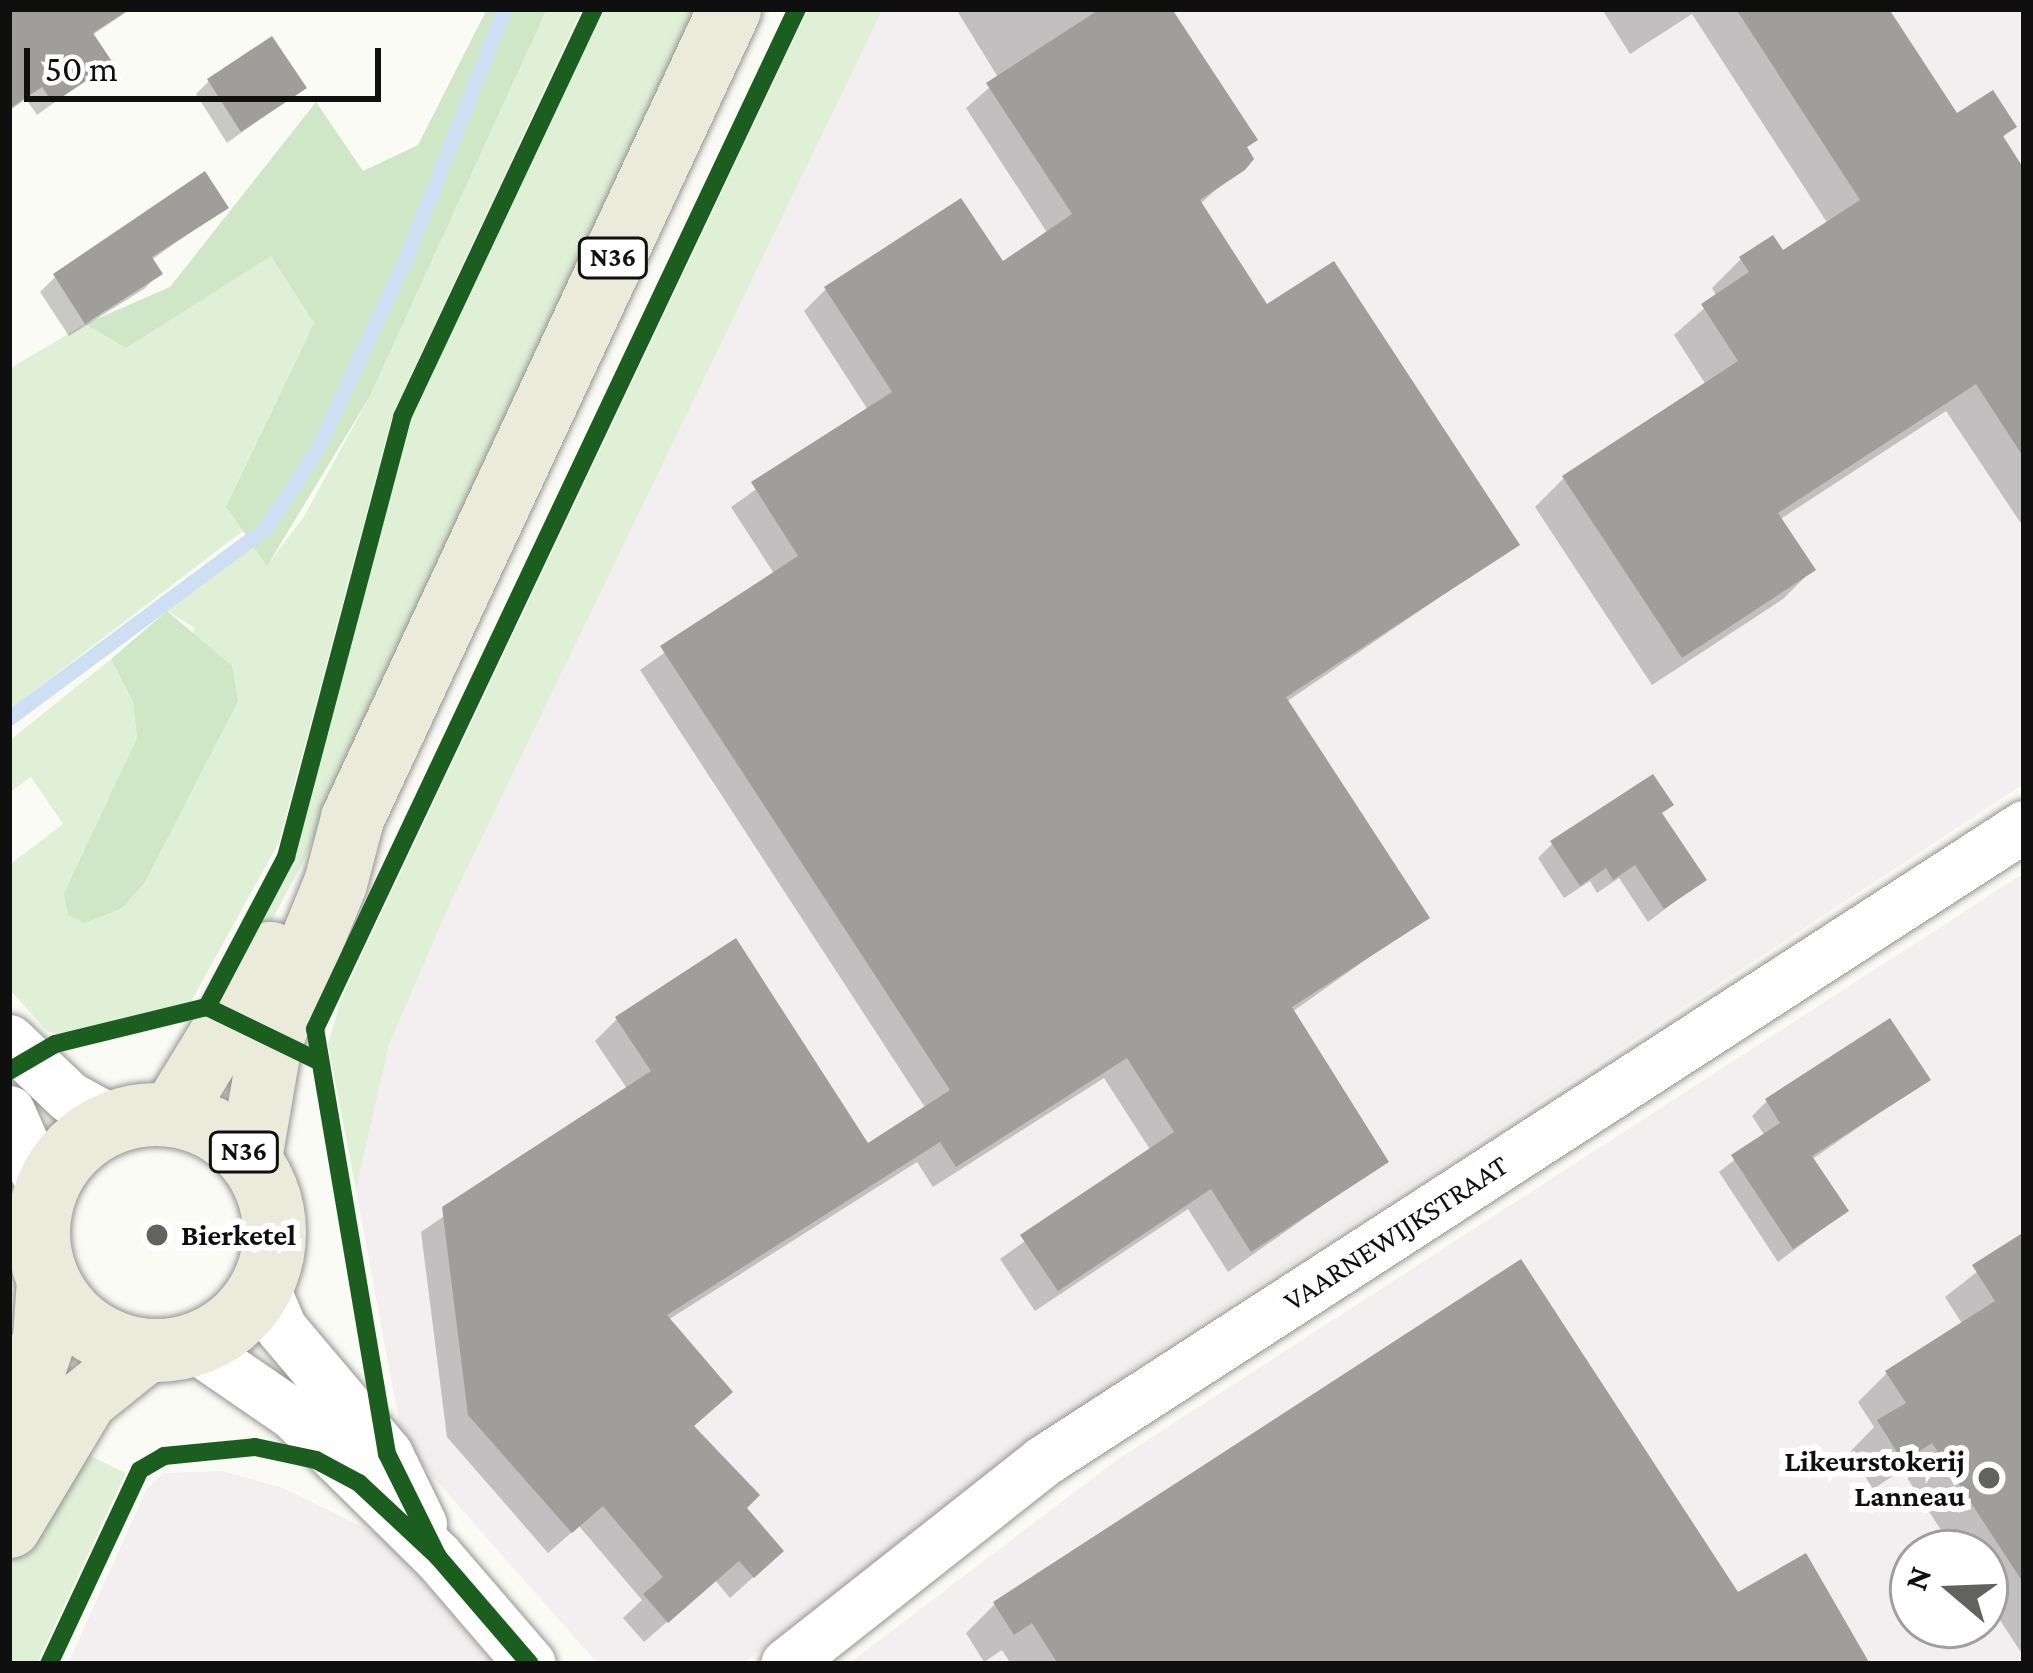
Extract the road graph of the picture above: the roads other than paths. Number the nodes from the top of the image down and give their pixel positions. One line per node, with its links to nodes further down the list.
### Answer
1 (729, 9): 2 (main road, N36)
2 (352, 818): 6 (main road, N36); 7 (main road, N36)
3 (2024, 826): 16 (street, VAARNEWIJKSTRAAT)
4 (9, 1040): 6 (street)
5 (9, 1111): 8 (street)
6 (143, 1119): 7 (main road, N36); 8 (main road, N36)
7 (250, 1158): 10 (main road, N36)
8 (45, 1193): 9 (main road, N36)
9 (48, 1280): 11 (main road); 12 (main road, N36)
10 (262, 1282): 11 (main road, N36); 14 (street)
11 (169, 1347): 13 (main road, N36); 14 (street)
12 (9, 1442)
13 (9, 1526)
14 (438, 1557): 15 (street)
15 (530, 1664)
16 (786, 1664)

